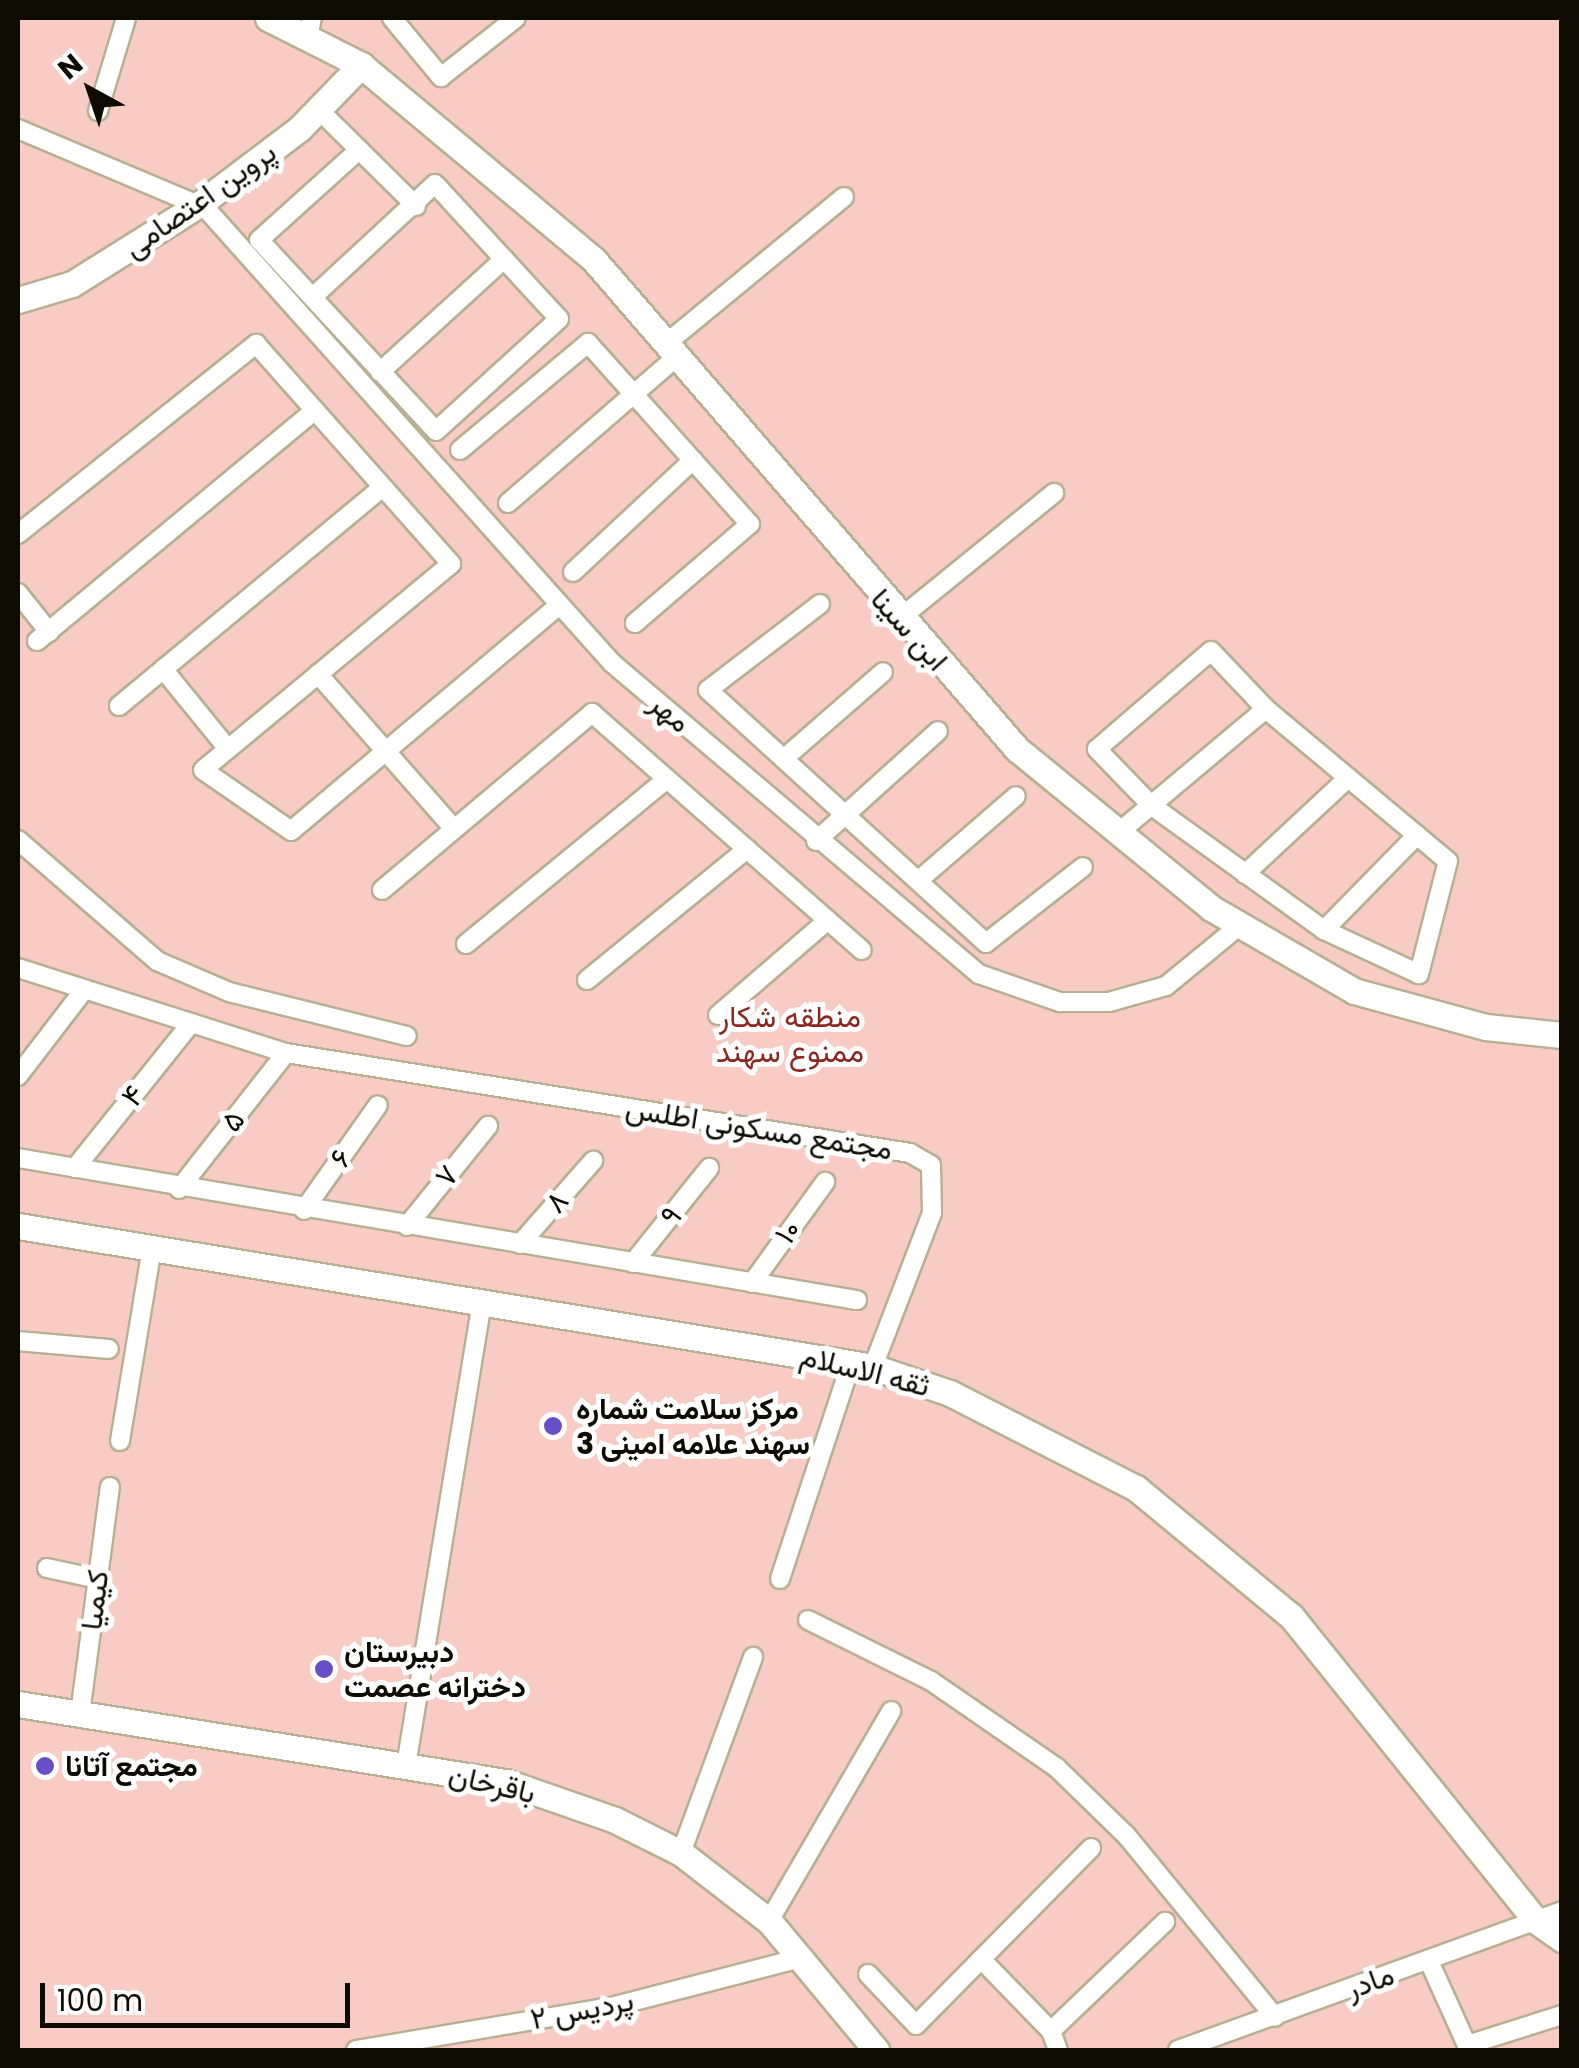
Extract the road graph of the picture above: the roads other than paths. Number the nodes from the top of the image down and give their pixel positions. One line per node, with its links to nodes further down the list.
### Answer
1 (126, 18): 8 (street)
2 (268, 18): 5 (street, ابن سینا)
3 (392, 18): 4 (street)
4 (516, 18)
5 (310, 28): 6 (street, ابن سینا)
6 (360, 65): 7 (street, پروین اعتصامی); 17 (street, ابن سینا)
7 (318, 109): 10 (street); 12 (street, پروین اعتصامی)
8 (98, 111)
9 (18, 129): 12 (street)
10 (359, 150): 13 (street); 15 (street)
11 (844, 197): 17 (street)
12 (200, 204): 16 (street, پروین اعتصامی); 30 (street, مهر)
13 (416, 206): 14 (street); 15 (street)
14 (504, 259): 18 (street); 18 (street)
15 (314, 295): 18 (street)
16 (18, 300)
17 (674, 349): 19 (street); 31 (street, ابن سینا)
18 (380, 372)
19 (635, 394): 21 (street); 22 (street); 25 (street)
20 (315, 410): 23 (street); 26 (street); 28 (street)
21 (460, 450)
22 (694, 460): 27 (street); 32 (street)
23 (384, 487): 33 (street); 35 (street)
24 (1054, 493): 31 (street)
25 (508, 503)
26 (18, 534)
27 (572, 572)
28 (18, 593)
29 (820, 604): 41 (street)
30 (559, 605): 40 (street); 51 (street, مهر)
31 (900, 619): 48 (street, ابن سینا)
32 (635, 623)
33 (164, 669): 36 (street); 39 (street)
34 (883, 672): 41 (street)
35 (318, 674): 39 (street); 40 (street)
36 (118, 706)
37 (1266, 710): 42 (street); 45 (street); 45 (street)
38 (938, 730): 46 (street)
39 (228, 749): 40 (street)
40 (386, 752): 47 (street)
41 (788, 755): 46 (street)
42 (1348, 778): 49 (street); 54 (street)
43 (667, 779): 47 (street); 52 (street); 60 (street)
44 (1016, 796): 55 (street)
45 (1150, 805): 48 (street); 54 (street)
46 (850, 810): 51 (street); 55 (street)
47 (454, 829): 56 (street)
48 (1118, 832): 58 (street, ابن سینا)
49 (1417, 835): 59 (street); 59 (street)
50 (18, 840): 68 (street)
51 (816, 841): 58 (street, مهر)
52 (747, 849): 57 (street); 63 (street)
53 (1083, 866): 55 (street)
54 (1246, 874): 59 (street)
55 (919, 880)
56 (382, 890)
57 (828, 920): 61 (street); 65 (street)
58 (1238, 926): 67 (street, ابن سینا)
59 (1324, 930)
60 (466, 944)
61 (862, 950)
62 (18, 968): 64 (street)
63 (587, 980)
64 (84, 990): 66 (street); 70 (street)
65 (718, 1015)
66 (191, 1023): 69 (street); 75 (street, ۴)
67 (1562, 1035)
68 (407, 1036)
69 (286, 1052): 78 (street, ۵); 90 (street, مجتمع مسکونی اطلس)
70 (18, 1076)
71 (378, 1105): 79 (street, ۶)
72 (488, 1126): 81 (street, ۷)
73 (18, 1158): 75 (street)
74 (593, 1161): 82 (street, ۸)
75 (75, 1168): 78 (street)
76 (709, 1168): 84 (street, ۹)
77 (825, 1182): 85 (street, ۱۰)
78 (180, 1189): 79 (street)
79 (304, 1210): 81 (street)
80 (18, 1226): 83 (street, ثقه الاسلام)
81 (407, 1226): 82 (street)
82 (520, 1244): 84 (street)
83 (152, 1248): 87 (street, ثقه الاسلام); 91 (street)
84 (633, 1263): 85 (street)
85 (752, 1283): 86 (street)
86 (857, 1300)
87 (482, 1301): 90 (street, ثقه الاسلام); 101 (street)
88 (18, 1340): 89 (street)
89 (109, 1350)
90 (862, 1365): 94 (street); 105 (street, ثقه الاسلام)
91 (120, 1441)
92 (110, 1487): 95 (street, کیمیا)
93 (47, 1568): 95 (street)
94 (780, 1578)
95 (98, 1579): 100 (street, کیمیا)
96 (808, 1620): 114 (street)
97 (754, 1657): 103 (street)
98 (18, 1704): 100 (street, باقرخان)
99 (891, 1711): 106 (street)
100 (80, 1714): 101 (street, باقرخان)
101 (406, 1766): 103 (street, باقرخان)
102 (1091, 1848): 110 (street)
103 (680, 1854): 106 (street, باقرخان)
104 (1562, 1911): 105 (street, مادر)
105 (1536, 1920): 108 (street, ثقه الاسلام); 111 (street, مادر)
106 (768, 1921): 109 (street, باقرخان)
107 (1165, 1922): 115 (street)
108 (1562, 1939)
109 (804, 1957): 116 (street, پردیس ۲); 117 (street, باقرخان)
110 (981, 1959): 112 (street); 115 (street)
111 (1430, 1960): 113 (street); 114 (street, مادر)
112 (868, 1974)
113 (1562, 2015)
114 (1275, 2017): 119 (street, مادر)
115 (1051, 2032): 118 (street)
116 (356, 2050)
117 (876, 2050)
118 (1058, 2050)
119 (1178, 2050)

